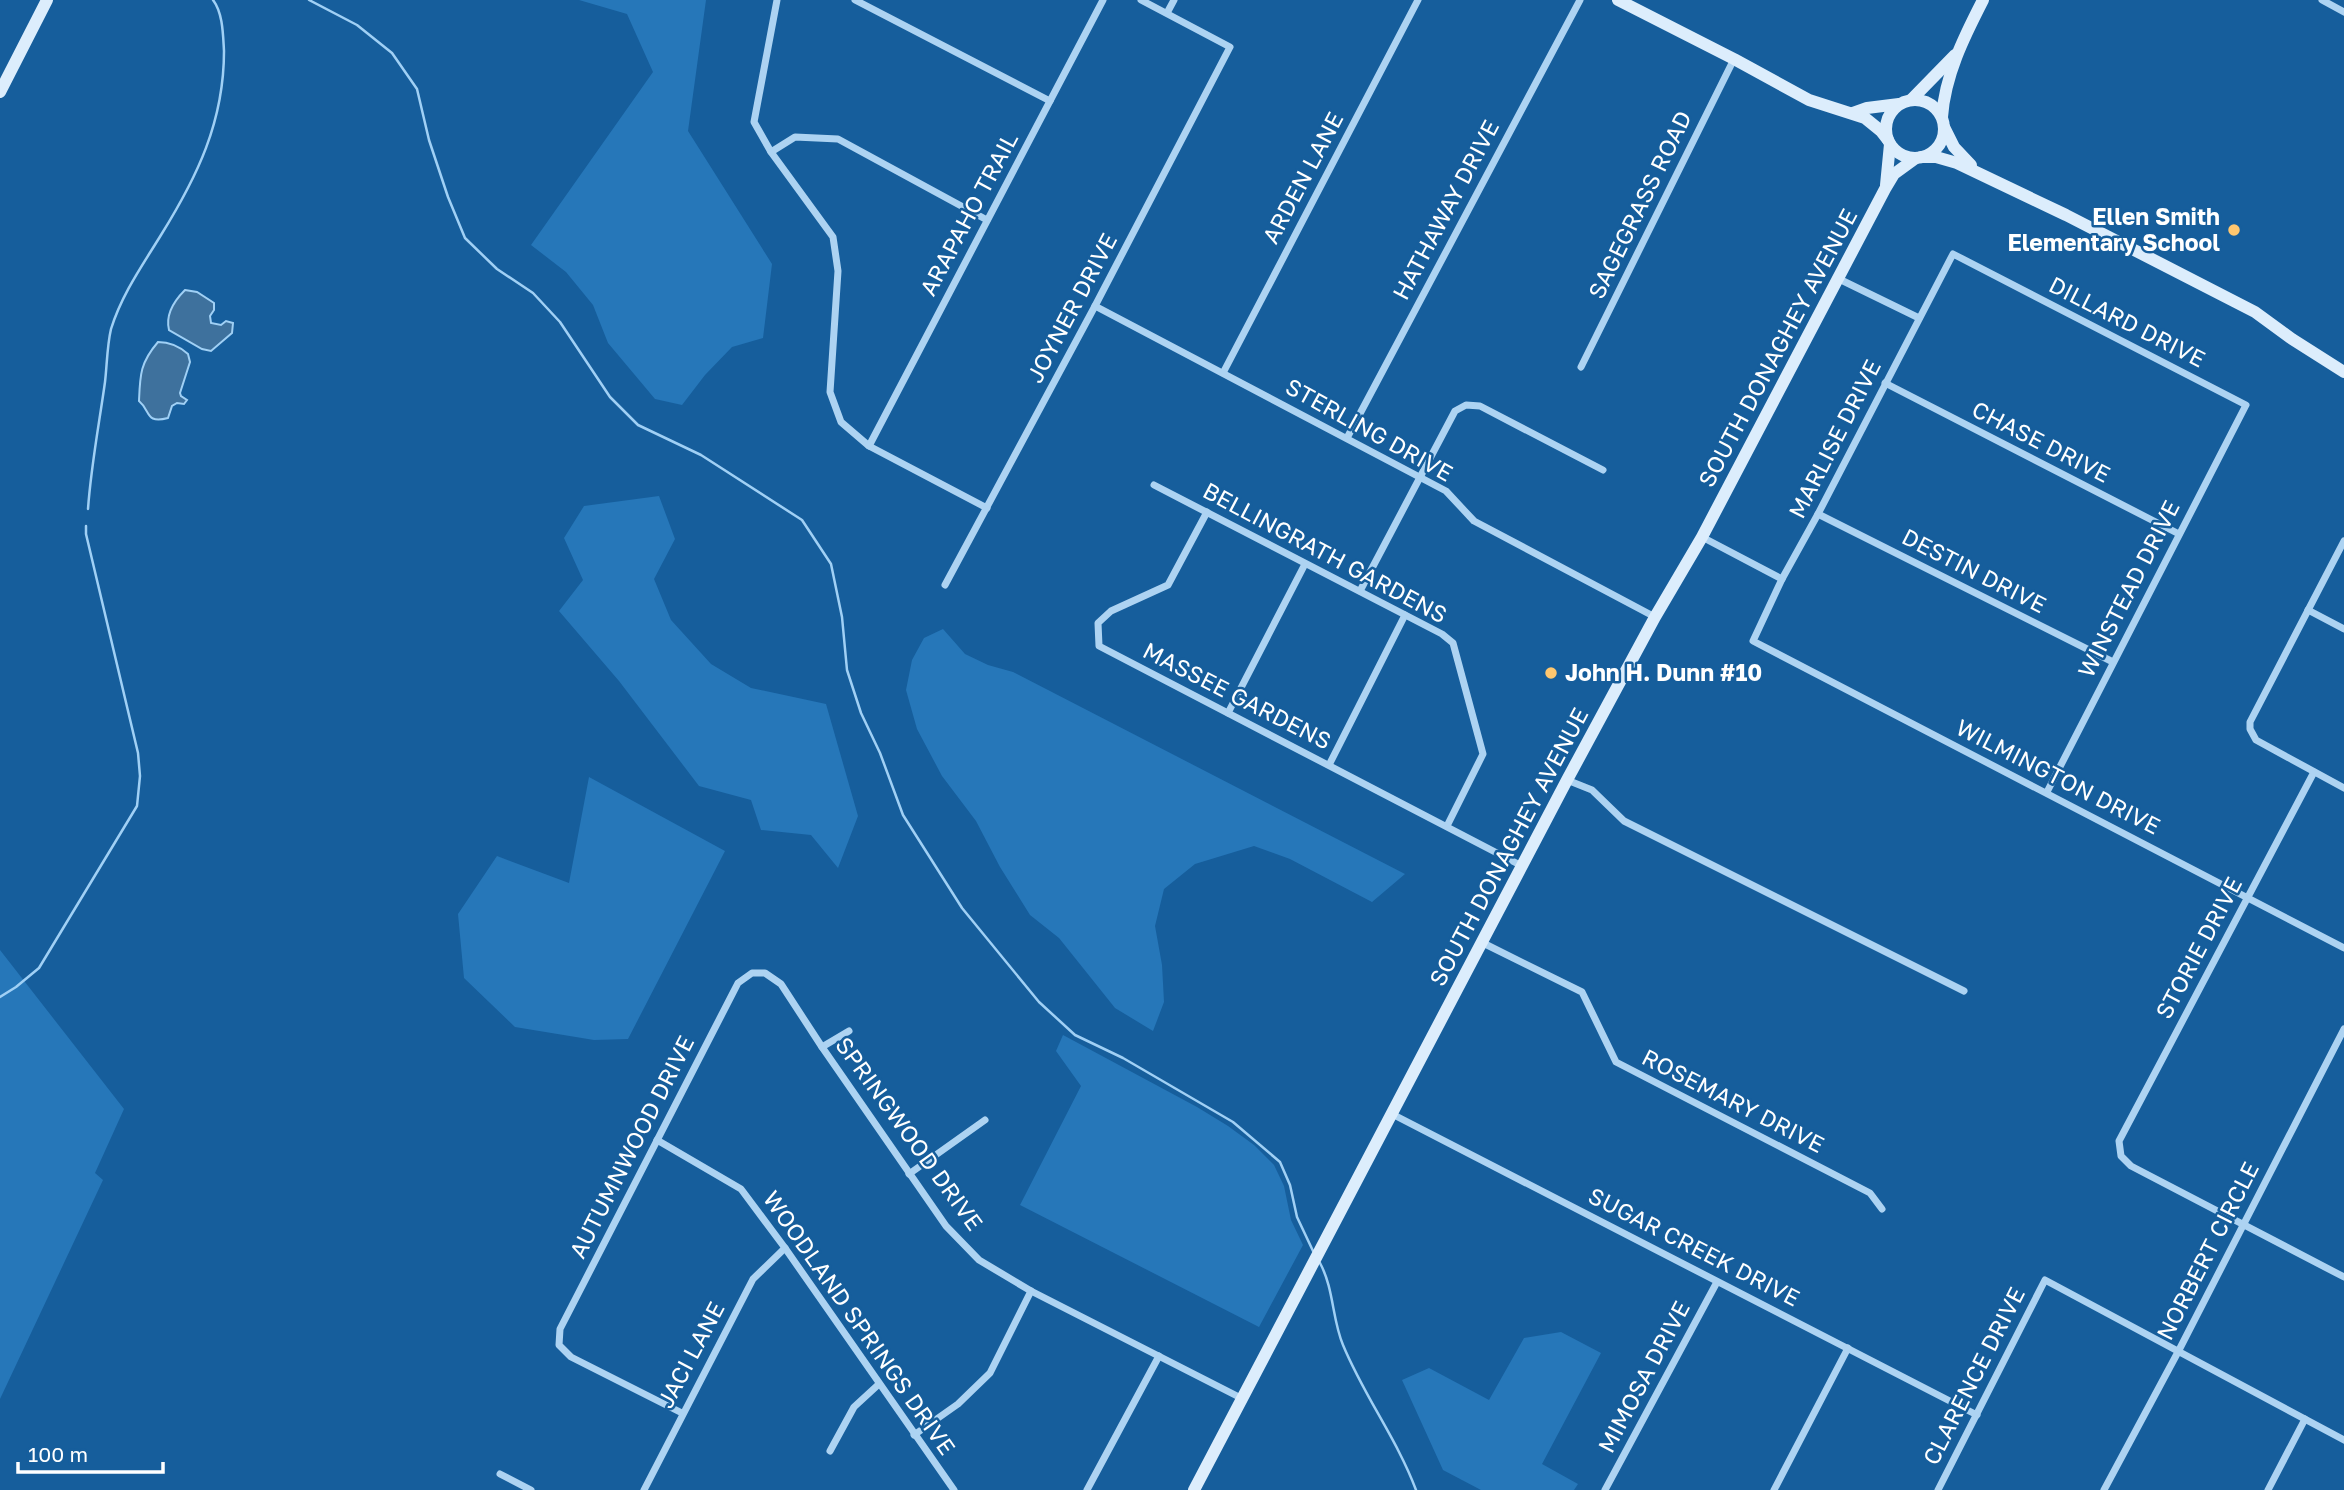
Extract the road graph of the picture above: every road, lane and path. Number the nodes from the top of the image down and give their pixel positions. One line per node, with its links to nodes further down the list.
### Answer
1 (47, 0): 16 (street)
2 (777, 0): 23 (street)
3 (855, 0): 18 (street)
4 (1103, 0): 18 (street, ARAPAHO TRAIL)
5 (1142, 0): 13 (street)
6 (1174, 0): 13 (street)
7 (1418, 0): 34 (street, ARDEN LANE)
8 (1580, 0): 37 (street, HATHAWAY DRIVE)
9 (1618, 0): 15 (street)
10 (1983, 0): 14 (street)
11 (2322, 0): 12 (street)
12 (2344, 12)
13 (1167, 13): 30 (street, JOYNER DRIVE)
14 (1958, 52): 17 (street); 21 (street)
15 (1734, 59): 20 (street); 32 (street, SAGEGRASS ROAD)
16 (0, 92)
17 (1912, 100): 19 (street); 21 (street)
18 (1050, 101): 27 (street, ARAPAHO TRAIL)
19 (1899, 104): 20 (street); 22 (street)
20 (1853, 113): 22 (street)
21 (1943, 122): 24 (street); 25 (street)
22 (1889, 142): 24 (street); 26 (street, SOUTH DONAGHEY AVENUE)
23 (771, 152): 27 (street); 38 (street)
24 (1918, 158): 25 (street); 26 (street, SOUTH DONAGHEY AVENUE)
25 (1980, 172): 33 (street)
26 (1885, 189): 29 (street, SOUTH DONAGHEY AVENUE)
27 (987, 220): 38 (street, ARAPAHO TRAIL)
28 (1953, 254): 31 (street, MARLISE DRIVE); 36 (street, DILLARD DRIVE)
29 (1837, 278): 31 (street); 46 (street, SOUTH DONAGHEY AVENUE)
30 (1095, 306): 34 (street, STERLING DRIVE); 42 (street, JOYNER DRIVE)
31 (1919, 318): 35 (street, MARLISE DRIVE)
32 (1581, 367)
33 (2344, 372)
34 (1223, 373): 37 (street, STERLING DRIVE)
35 (1885, 383): 44 (street, MARLISE DRIVE); 45 (street, CHASE DRIVE)
36 (2245, 405): 45 (street, WINSTEAD DRIVE)
37 (1347, 438): 40 (street, STERLING DRIVE)
38 (869, 446): 42 (street)
39 (1603, 470): 40 (street)
40 (1420, 477): 51 (street); 54 (street, STERLING DRIVE)
41 (1154, 485): 43 (street, BELLINGRATH GARDENS)
42 (987, 508): 50 (street, JOYNER DRIVE)
43 (1207, 512): 48 (street, BELLINGRATH GARDENS); 58 (street, MASSEE GARDENS)
44 (1818, 514): 49 (street, MARLISE DRIVE); 57 (street, DESTIN DRIVE)
45 (2179, 534): 57 (street, WINSTEAD DRIVE)
46 (1702, 537): 49 (street); 54 (street, SOUTH DONAGHEY AVENUE)
47 (2344, 541): 52 (street)
48 (1305, 564): 51 (street, BELLINGRATH GARDENS); 58 (street)
49 (1782, 579): 56 (street, MARLISE DRIVE)
50 (945, 585)
51 (1360, 591): 53 (street, BELLINGRATH GARDENS)
52 (2308, 610): 55 (street); 60 (street)
53 (1405, 615): 59 (street); 64 (street, BELLINGRATH GARDENS)
54 (1656, 617): 61 (street, SOUTH DONAGHEY AVENUE)
55 (2344, 629)
56 (1753, 641): 63 (street, WILMINGTON DRIVE)
57 (2113, 662): 63 (street, WINSTEAD DRIVE)
58 (1228, 713): 59 (street, MASSEE GARDENS)
59 (1329, 765): 64 (street, MASSEE GARDENS)
60 (2314, 772): 62 (street); 66 (street, STORIE DRIVE)
61 (1567, 780): 65 (street, SOUTH DONAGHEY AVENUE); 70 (street)
62 (2344, 788)
63 (2047, 792): 66 (street, WILMINGTON DRIVE)
64 (1447, 826): 65 (street, MASSEE GARDENS)
65 (1522, 866): 67 (street, SOUTH DONAGHEY AVENUE)
66 (2247, 897): 68 (street, WILMINGTON DRIVE); 79 (street, STORIE DRIVE)
67 (1483, 943): 74 (street, SOUTH DONAGHEY AVENUE); 78 (street, ROSEMARY DRIVE)
68 (2344, 948)
69 (752, 973): 73 (street, SPRINGWOOD DRIVE); 76 (street, AUTUMNWOOD DRIVE)
70 (1964, 991)
71 (2344, 1029): 79 (street, NORBERT CIRCLE)
72 (849, 1031): 73 (street)
73 (822, 1047): 77 (street, SPRINGWOOD DRIVE)
74 (1392, 1114): 82 (street, SUGAR CREEK DRIVE); 88 (street, SOUTH DONAGHEY AVENUE)
75 (985, 1120): 77 (street)
76 (657, 1140): 80 (street, WOODLAND SPRINGS DRIVE); 89 (street, AUTUMNWOOD DRIVE)
77 (909, 1174): 83 (street, SPRINGWOOD DRIVE)
78 (1882, 1209)
79 (2244, 1224): 81 (street); 85 (street, NORBERT CIRCLE)
80 (785, 1248): 87 (street, WOODLAND SPRINGS DRIVE); 89 (street, JACI LANE)
81 (2344, 1277)
82 (1717, 1282): 84 (street, SUGAR CREEK DRIVE); 101 (street, MIMOSA DRIVE)
83 (1031, 1291): 86 (street, SPRINGWOOD DRIVE); 92 (street)
84 (1847, 1348): 90 (street, SUGAR CREEK DRIVE); 102 (street)
85 (2178, 1352): 90 (street, CLARENCE DRIVE); 91 (street); 104 (street, NORBERT CIRCLE)
86 (1158, 1356): 88 (street, SPRINGWOOD DRIVE); 99 (street)
87 (879, 1384): 92 (street, WOODLAND SPRINGS DRIVE); 94 (street)
88 (1241, 1398): 100 (street, SOUTH DONAGHEY AVENUE)
89 (682, 1413): 97 (street, JACI LANE)
90 (1977, 1415): 103 (street, CLARENCE DRIVE)
91 (2305, 1419): 93 (street); 105 (street)
92 (914, 1434): 98 (street, WOODLAND SPRINGS DRIVE)
93 (2344, 1440)
94 (830, 1451)
95 (500, 1474): 96 (street)
96 (531, 1490)
97 (644, 1490)
98 (954, 1490)
99 (1087, 1490)
100 (1194, 1490)
101 (1605, 1490)
102 (1774, 1490)
103 (1938, 1490)
104 (2104, 1490)
105 (2268, 1490)

